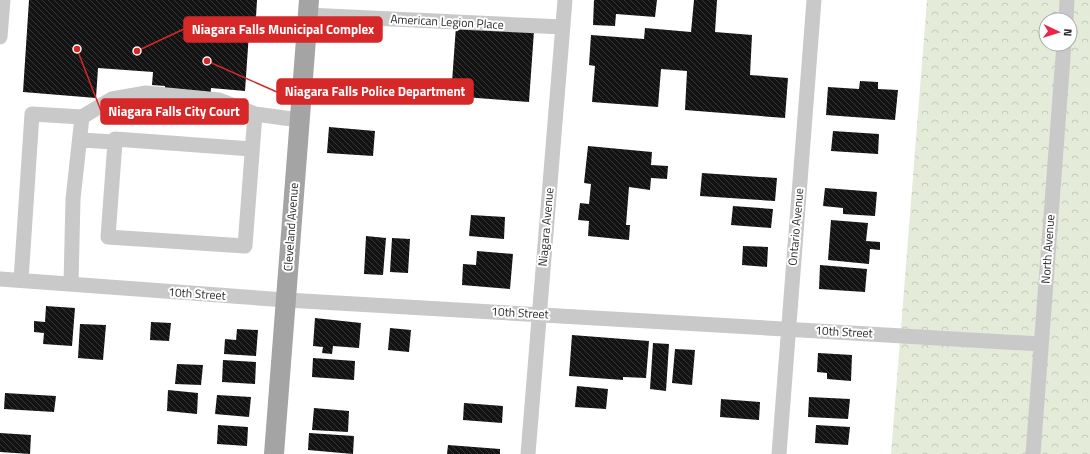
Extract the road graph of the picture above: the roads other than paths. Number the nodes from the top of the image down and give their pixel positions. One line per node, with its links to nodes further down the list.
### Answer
1 (3, 0): 8 (street)
2 (565, 0): 7 (street, Niagara Avenue)
3 (814, 0): 21 (street, Ontario Avenue)
4 (1067, 0): 6 (street)
5 (308, 8): 7 (street, American Legion Place); 12 (main road, Cleveland Avenue)
6 (1066, 12)
7 (563, 27): 20 (street, Niagara Avenue)
8 (0, 37)
9 (1063, 52): 22 (street, North Avenue)
10 (255, 114): 11 (street); 12 (street); 15 (street)
11 (82, 117): 13 (street); 17 (street)
12 (299, 120): 19 (main road, Cleveland Avenue)
13 (80, 140): 14 (street); 18 (street)
14 (115, 142): 15 (street); 15 (street)
15 (252, 149)
16 (0, 279): 17 (street, 10th Street)
17 (21, 280): 18 (street, 10th Street)
18 (71, 284): 19 (street, 10th Street)
19 (286, 300): 20 (street, 10th Street); 23 (main road, Cleveland Avenue)
20 (538, 314): 21 (street, 10th Street); 24 (street, Niagara Avenue)
21 (788, 329): 22 (street, 10th Street); 25 (street, Ontario Avenue)
22 (1040, 344): 26 (street, North Avenue)
23 (274, 454)
24 (528, 454)
25 (779, 454)
26 (1033, 454)

